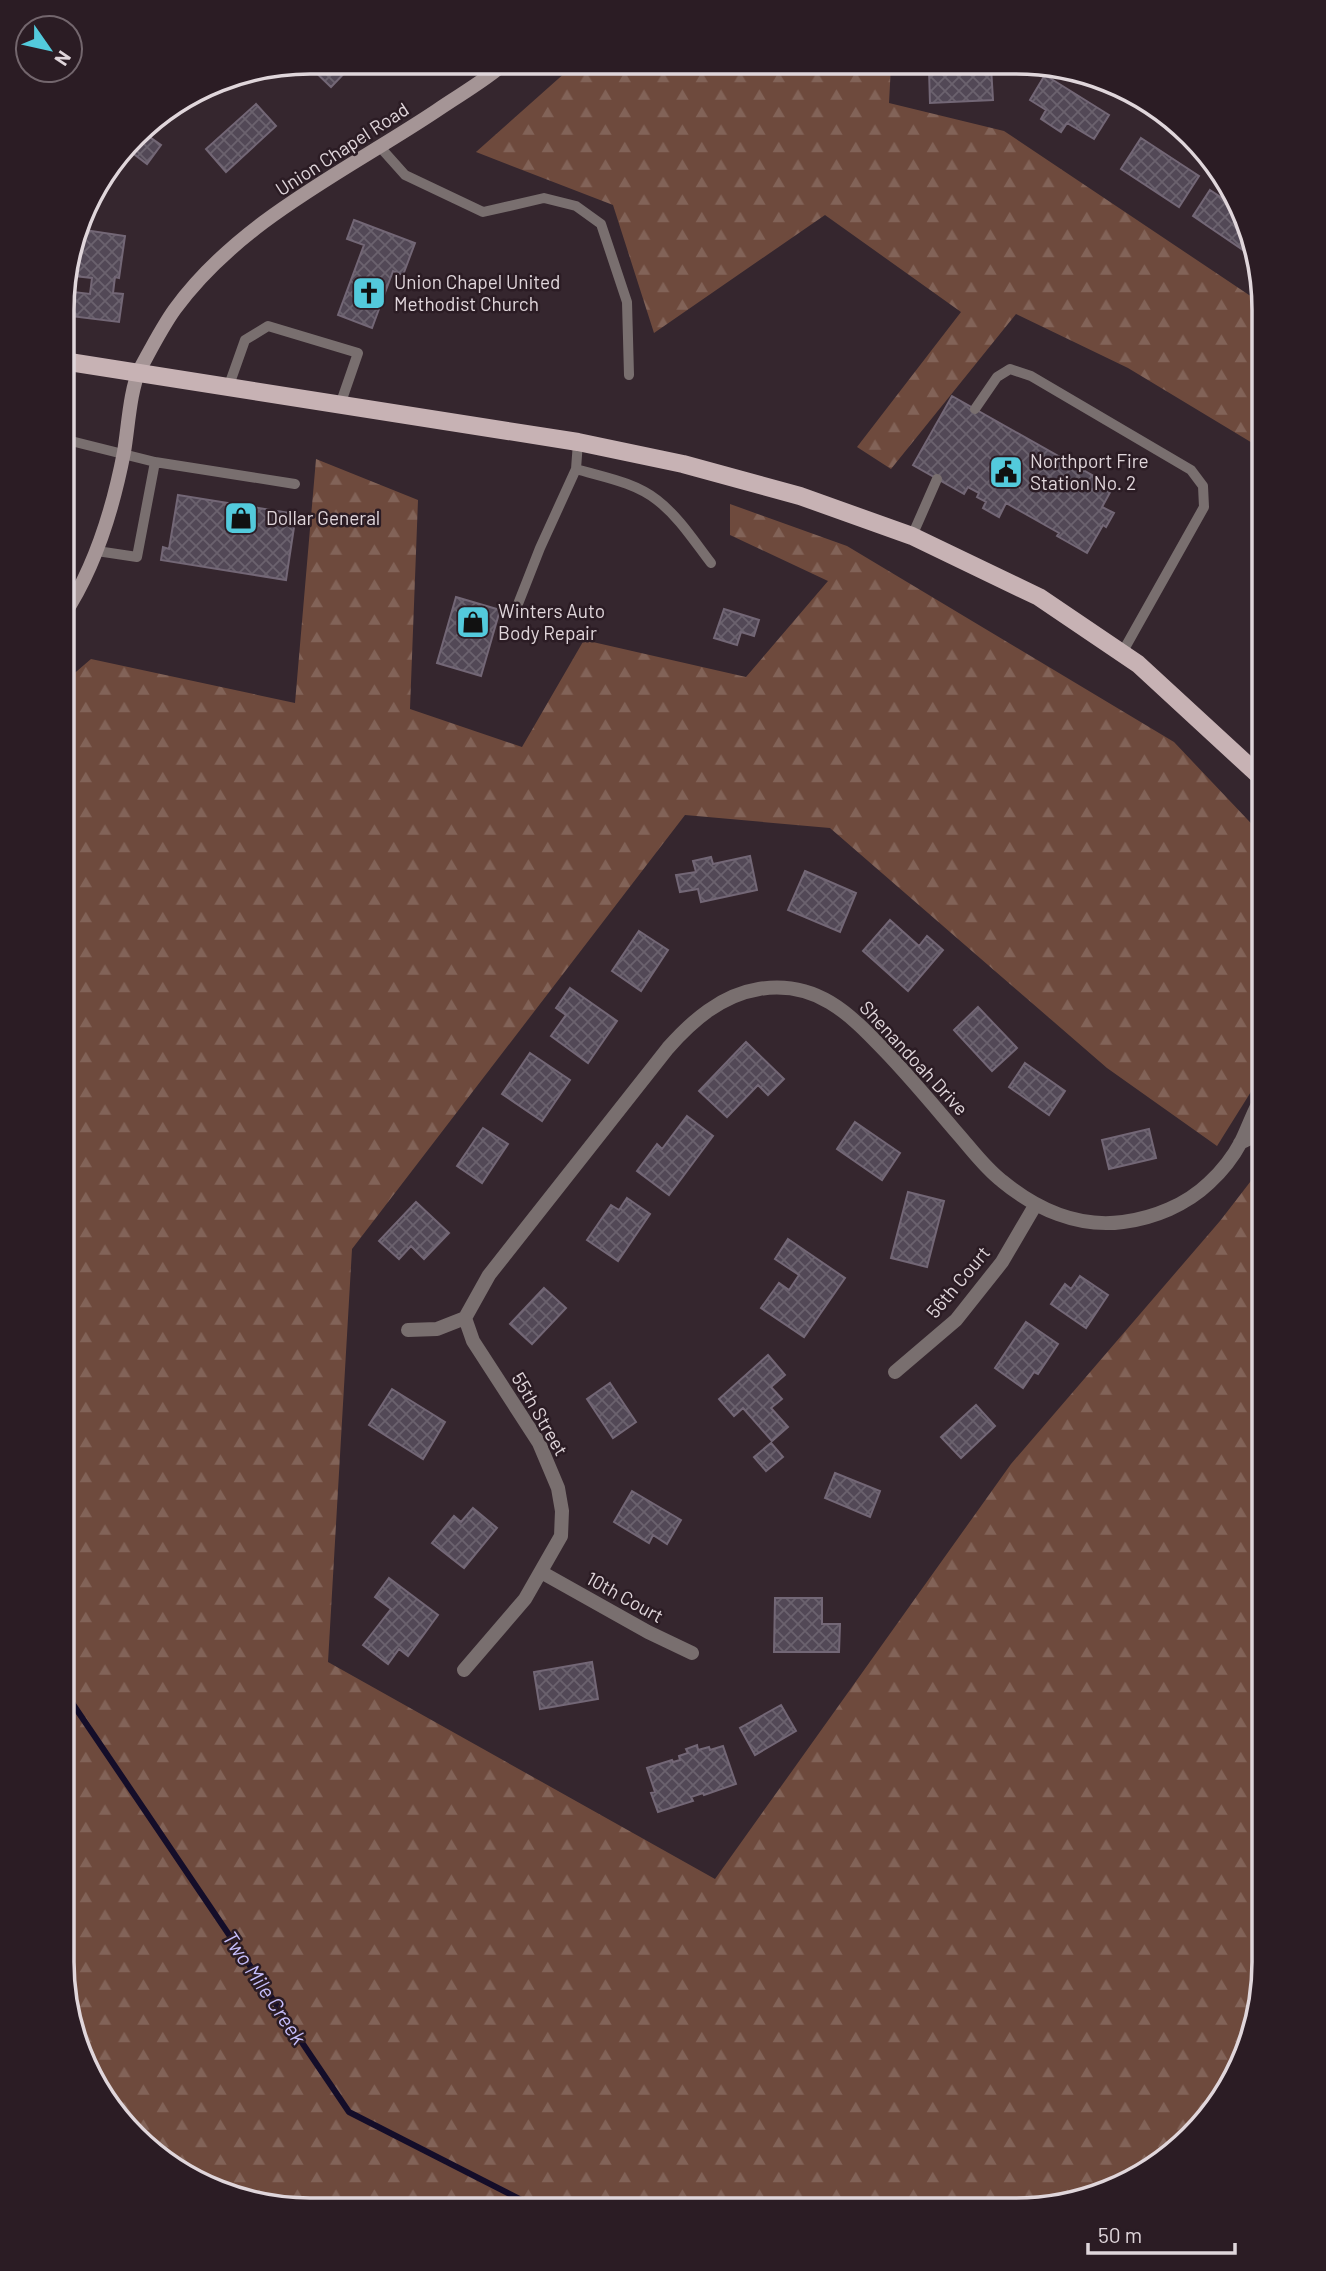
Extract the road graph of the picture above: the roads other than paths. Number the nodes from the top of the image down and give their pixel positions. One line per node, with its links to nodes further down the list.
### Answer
1 (488, 74): 2 (street, Union Chapel Road)
2 (380, 147): 4 (street, Union Chapel Road); 5 (lane)
3 (74, 363): 4 (main road)
4 (138, 373): 6 (main road); 11 (street)
5 (629, 375)
6 (228, 388): 7 (main road); 7 (lane)
7 (340, 405): 10 (main road)
8 (975, 409): 21 (lane)
9 (74, 442): 11 (lane)
10 (578, 442): 13 (lane); 16 (main road)
11 (123, 455): 12 (lane); 17 (street)
12 (155, 462): 15 (lane); 17 (lane)
13 (576, 468): 18 (lane); 20 (lane)
14 (937, 478): 16 (lane)
15 (295, 484)
16 (912, 536): 21 (main road)
17 (97, 551): 19 (street)
18 (711, 562)
19 (74, 599)
20 (519, 604)
21 (1122, 653): 22 (main road)
22 (1252, 769)
23 (1252, 1117): 25 (street, Shenandoah Drive)
24 (1252, 1137): 25 (street, Shenandoah Drive)
25 (1240, 1143): 26 (street, Shenandoah Drive)
26 (1036, 1204): 27 (street, Shenandoah Drive); 29 (street, 56th Court)
27 (465, 1318): 28 (street); 30 (street, 55th Street)
28 (408, 1330)
29 (895, 1372)
30 (541, 1572): 31 (street, 10th Court); 32 (street, 55th Street)
31 (692, 1653)
32 (464, 1670)

